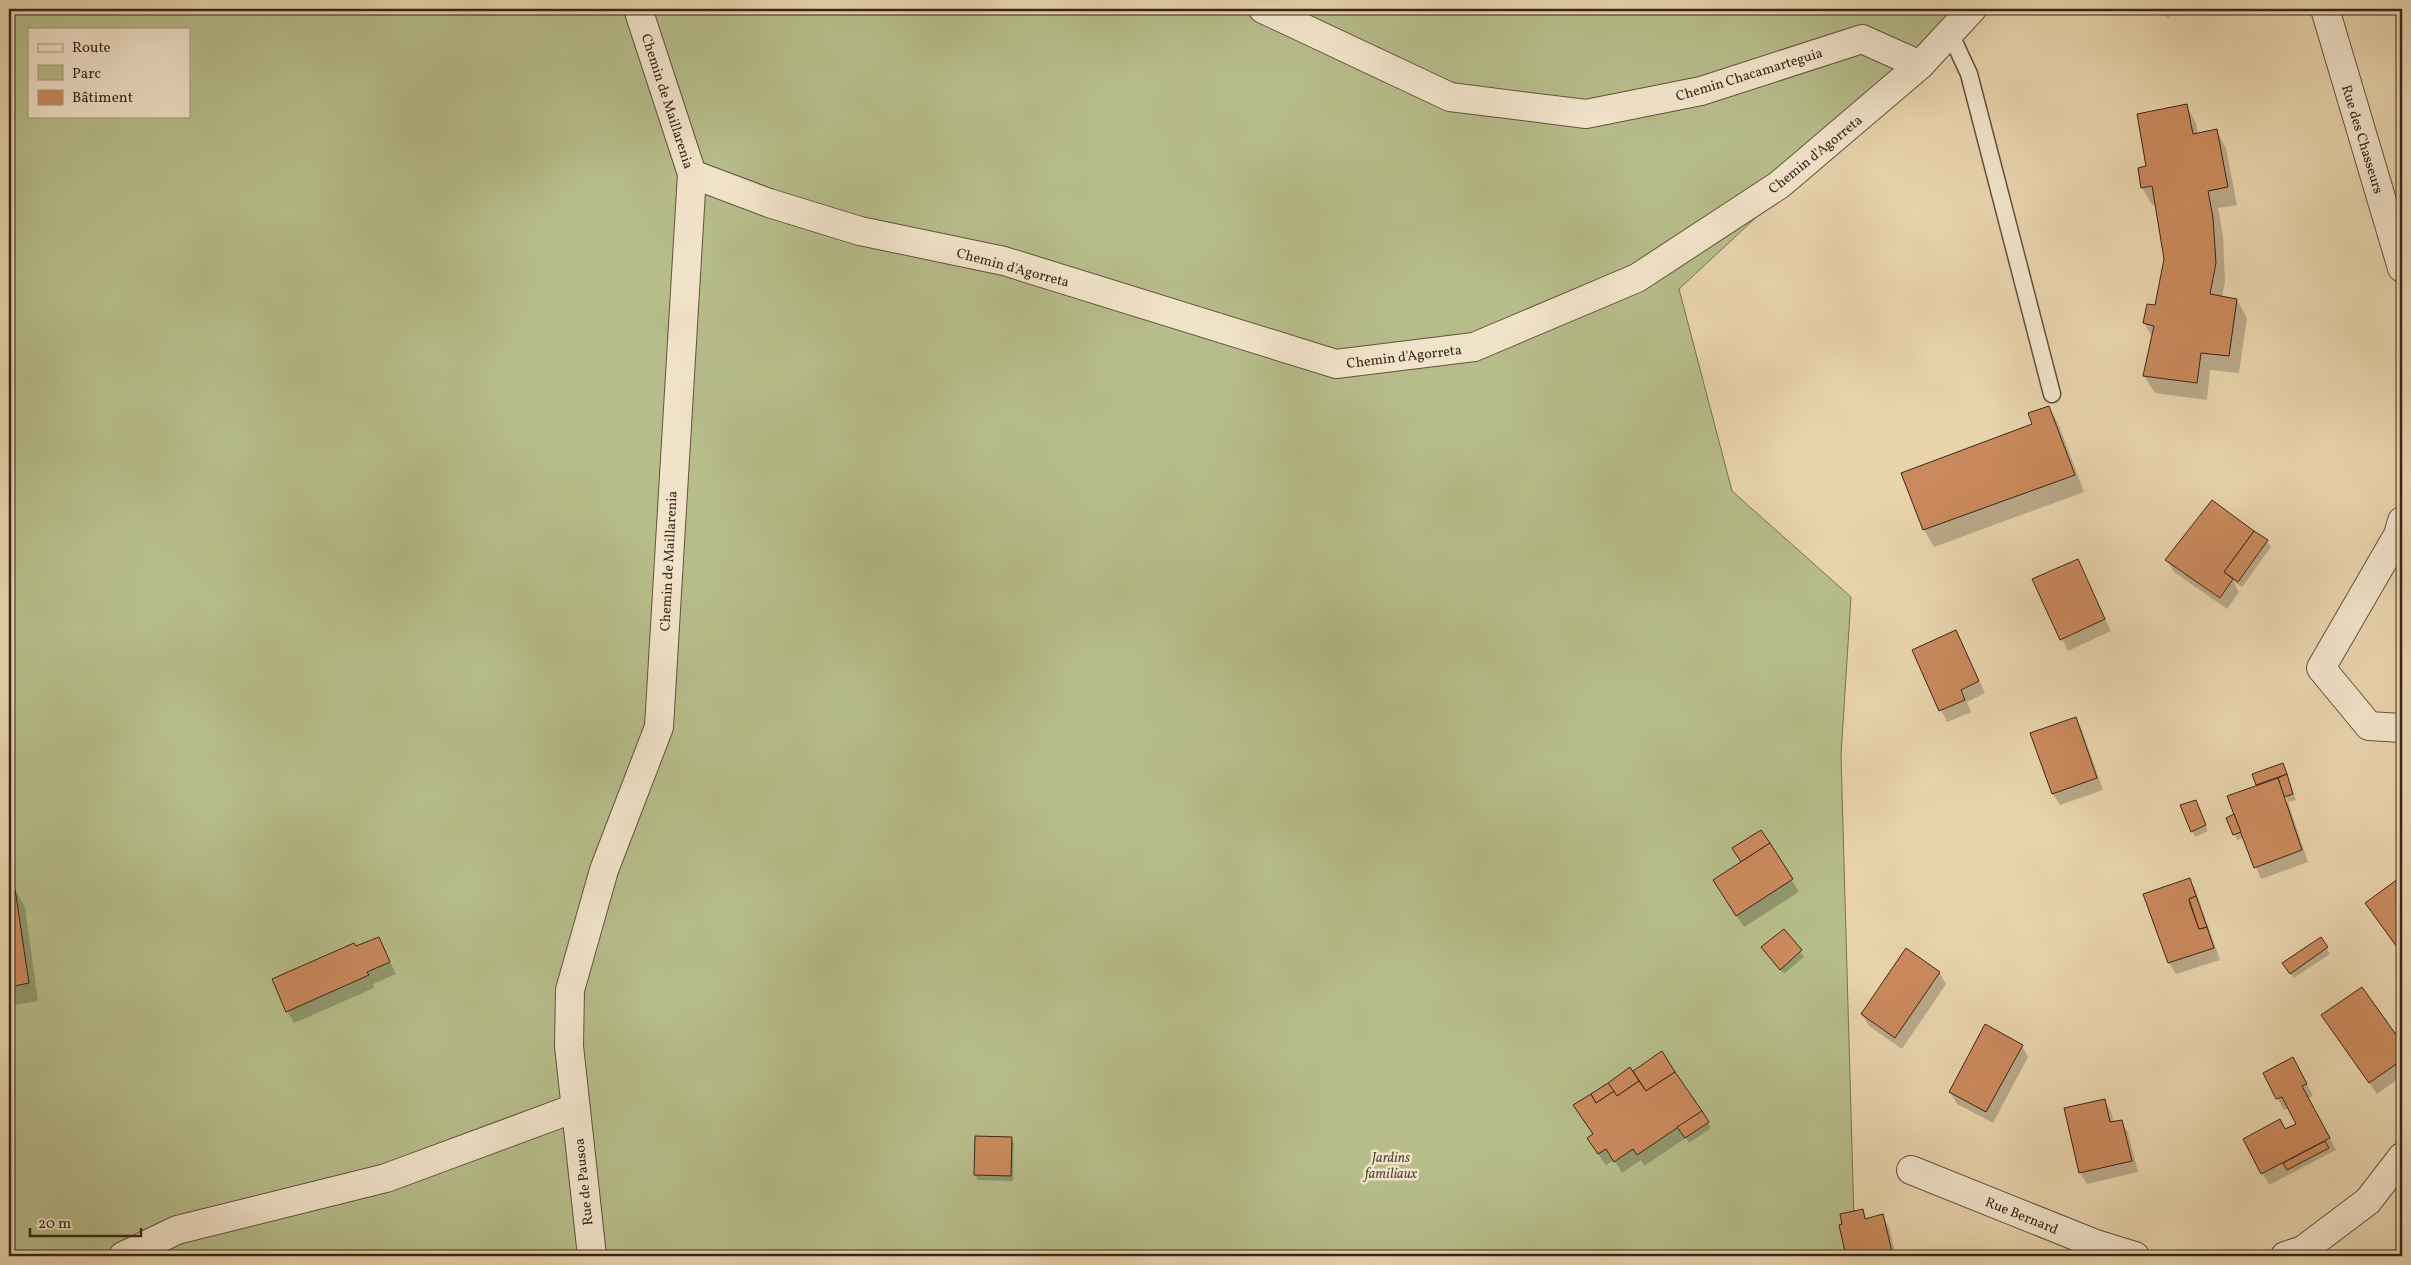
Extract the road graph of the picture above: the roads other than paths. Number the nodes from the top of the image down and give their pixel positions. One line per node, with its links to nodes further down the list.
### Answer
1 (638, 9): 7 (street, Chemin de Maillarenia)
2 (1972, 9): 5 (street, Chemin d'Agorreta)
3 (2325, 9): 8 (street, Rue des Chasseurs)
4 (1272, 11): 6 (street, Chemin Chacamarteguia)
5 (1950, 33): 6 (street, Chemin d'Agorreta); 9 (lane)
6 (1920, 65): 7 (street, Chemin d'Agorreta)
7 (692, 174): 12 (street, Chemin de Maillarenia)
8 (2402, 268)
9 (2052, 394)
10 (2402, 521): 11 (street)
11 (2402, 728)
12 (575, 1108): 15 (street); 16 (street, Rue de Pausoa)
13 (2402, 1157): 18 (street)
14 (1911, 1170): 17 (street, Rue Bernard)
15 (123, 1256)
16 (592, 1256)
17 (2135, 1256)
18 (2285, 1256)

